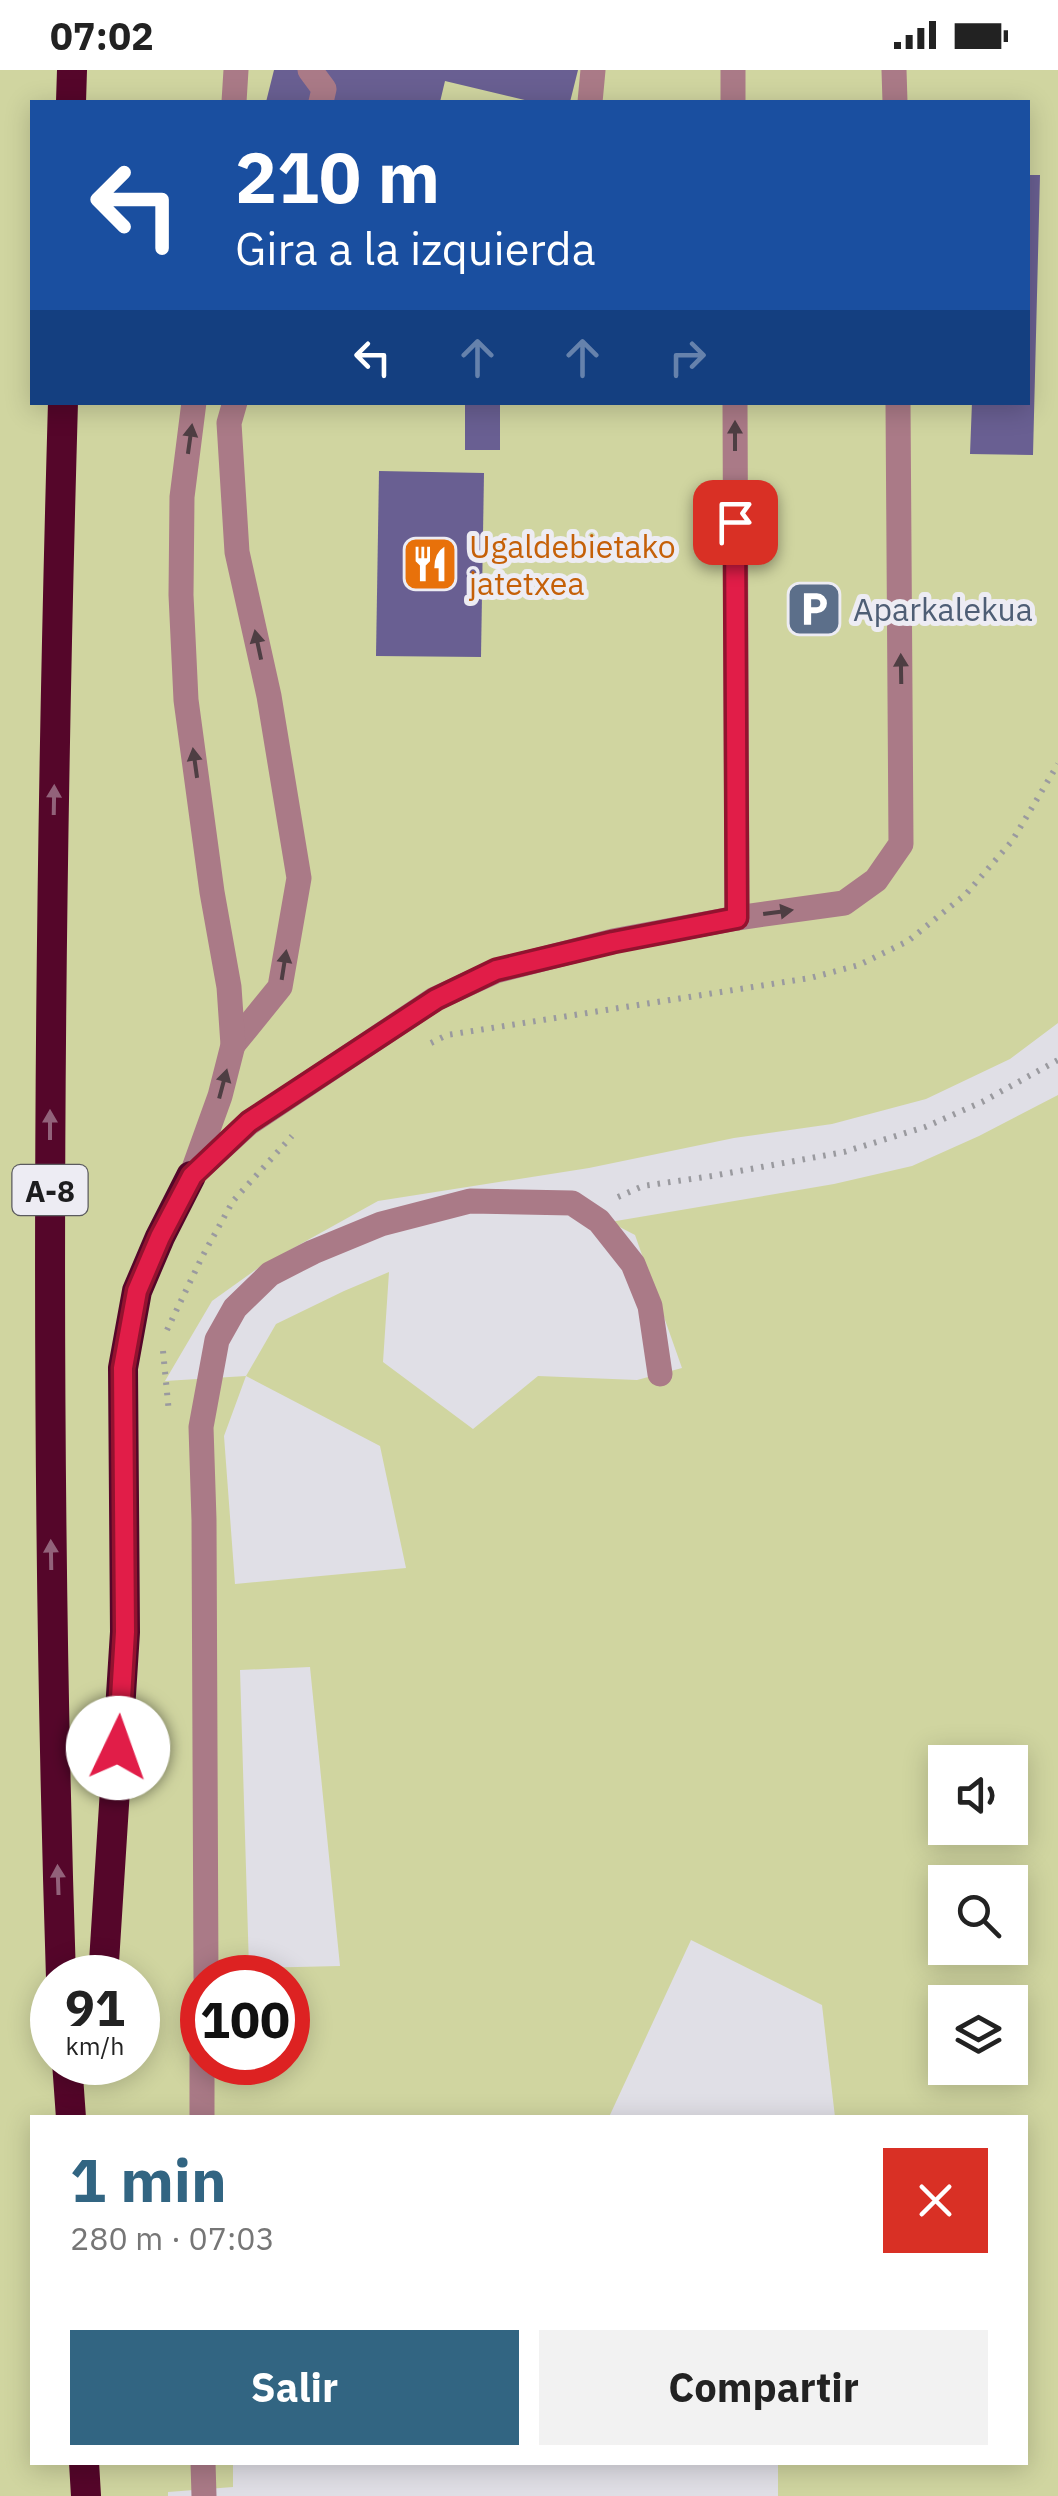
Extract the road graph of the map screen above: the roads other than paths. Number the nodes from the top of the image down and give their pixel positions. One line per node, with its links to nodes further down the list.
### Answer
1 (72, 70): 7 (highway)
2 (236, 70): 8 (lane)
3 (310, 70): 9 (lane)
4 (593, 70): 10 (lane)
5 (733, 70): 11 (lane)
6 (894, 70): 12 (lane)
7 (71, 100)
8 (234, 100)
9 (321, 100)
10 (590, 100)
11 (734, 100)
12 (895, 100)
13 (63, 405): 22 (highway, A-8, one-way to 13)
14 (194, 405): 19 (lane, one-way to 14)
15 (234, 405): 19 (lane, one-way to 15)
16 (735, 405): 18 (lane, one-way to 16)
17 (898, 405): 18 (lane, one-way to 17)
18 (737, 918): 20 (lane)
19 (233, 1045): 20 (lane, one-way to 19)
20 (192, 1176): 23 (highway)
21 (660, 1374): 24 (lane)
22 (60, 1955)
23 (104, 1955)
24 (206, 1955)
25 (69, 2085): 28 (highway)
26 (79, 2085): 28 (highway)
27 (202, 2085): 29 (lane)
28 (71, 2112)
29 (202, 2115)
30 (84, 2465): 32 (highway)
31 (202, 2465): 33 (lane)
32 (86, 2496)
33 (204, 2496)

